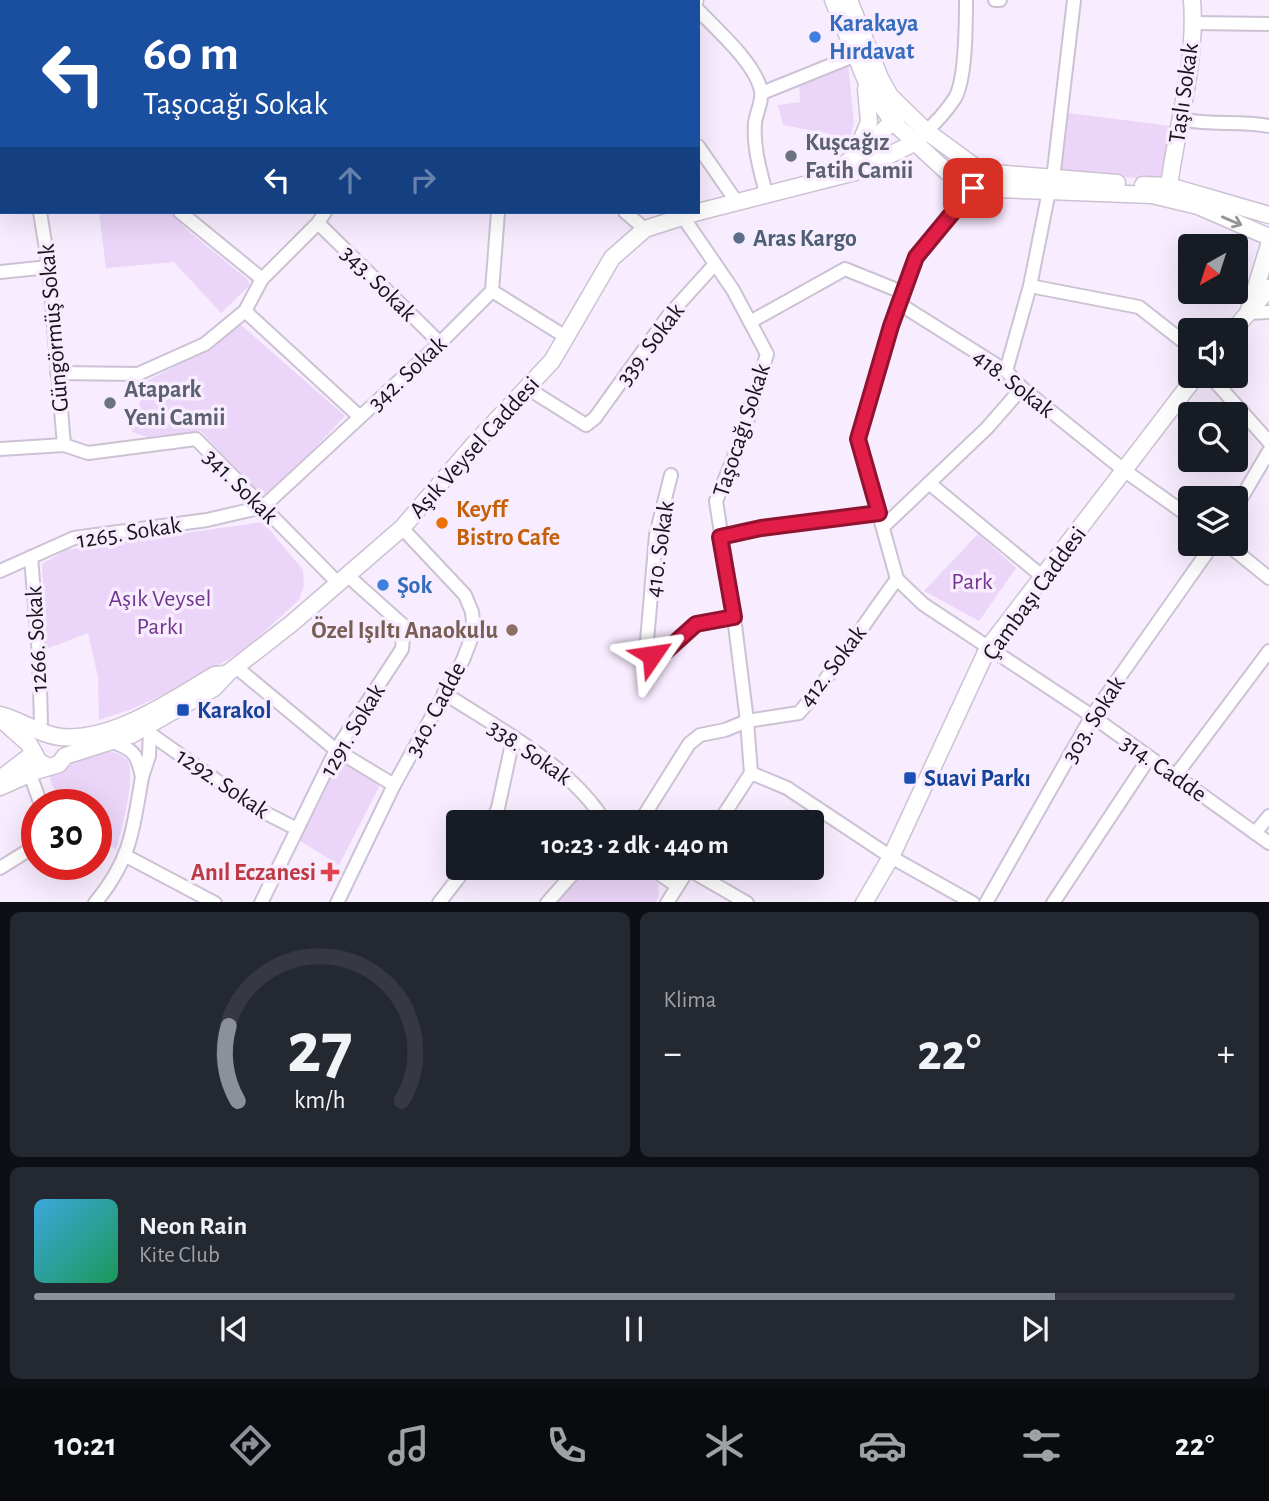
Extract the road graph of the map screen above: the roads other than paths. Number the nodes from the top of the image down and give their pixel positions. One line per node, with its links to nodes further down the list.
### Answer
1 (833, 0): 9 (main road)
2 (849, 0): 11 (main road)
3 (966, 0): 14 (street)
4 (1073, 0): 18 (street)
5 (1192, 0): 7 (main road, Taşlı Sokak)
6 (700, 12): 10 (street)
7 (1193, 23): 8 (street); 12 (main road, Taşlı Sokak)
8 (1269, 24)
9 (858, 62): 10 (street); 11 (main road); 16 (main road)
10 (762, 93): 21 (street)
11 (898, 116): 14 (main road); 16 (main road, Aşık Veysel Caddesi)
12 (1181, 119): 13 (street); 19 (main road, Taşlı Sokak)
13 (1269, 125)
14 (920, 137): 17 (main road, Aşık Veysel Caddesi); 18 (main road); 20 (main road)
15 (700, 149): 22 (street)
16 (849, 161): 17 (main road, Aşık Veysel Caddesi)
17 (823, 178): 21 (main road, Aşık Veysel Caddesi)
18 (1051, 185): 19 (main road); 20 (main road); 33 (main road, one-way to 33); 39 (street)
19 (1170, 186): 30 (main road)
20 (973, 188): 42 (street)
21 (766, 193): 22 (main road, Aşık Veysel Caddesi)
22 (736, 201): 23 (main road, Aşık Veysel Caddesi)
23 (700, 211)
24 (40, 214): 36 (street, Güngörmüş Sokak)
25 (182, 214): 38 (street)
26 (498, 214): 41 (street)
27 (627, 214): 32 (street)
28 (690, 214): 32 (main road, Aşık Veysel Caddesi)
29 (693, 214): 35 (street, Taşocağı Sokak)
30 (1269, 215)
31 (322, 217): 38 (street); 50 (street, 343. Sokak)
32 (645, 229): 48 (main road, Aşık Veysel Caddesi)
33 (1269, 237)
34 (1269, 245): 45 (main road)
35 (715, 264): 47 (street, Taşocağı Sokak); 53 (street, 339. Sokak)
36 (49, 267): 37 (street); 52 (street, Güngörmüş Sokak)
37 (0, 272)
38 (262, 279): 43 (street)
39 (1030, 286): 49 (street); 51 (street)
40 (1269, 288): 45 (main road)
41 (492, 291): 48 (street); 50 (street, 342. Sokak)
42 (900, 298): 47 (street, 418. Sokak); 51 (street, 418. Sokak); 68 (street)
43 (245, 311): 52 (street); 57 (street)
44 (1269, 312): 45 (street)
45 (1248, 313): 46 (main road)
46 (1244, 318)
47 (750, 322): 71 (street, Taşocağı Sokak)
48 (566, 337): 53 (main road, Aşık Veysel Caddesi)
49 (1178, 338)
50 (440, 343): 57 (street, 342. Sokak)
51 (1006, 371): 54 (street, 418. Sokak)
52 (57, 373): 59 (street, Güngörmüş Sokak)
53 (527, 388): 69 (main road, Aşık Veysel Caddesi)
54 (1022, 388): 62 (street, 418. Sokak); 64 (street)
55 (1187, 388): 62 (main road, Çambaşı Caddesi)
56 (1221, 388): 58 (street)
57 (360, 417): 66 (street, 342. Sokak)
58 (1269, 442)
59 (64, 444): 60 (street, 341. Sokak); 66 (street, 341. Sokak)
60 (0, 449)
61 (1269, 451): 65 (street)
62 (1125, 471): 67 (street, 418. Sokak); 76 (main road, Çambaşı Caddesi)
63 (671, 475): 80 (street, 410. Sokak)
64 (929, 483): 70 (street); 76 (street)
65 (1248, 487)
66 (262, 507): 74 (street, 1265. Sokak); 78 (street, 341. Sokak)
67 (1178, 509)
68 (879, 513): 70 (street); 71 (street)
69 (402, 527): 78 (main road, Aşık Veysel Caddesi); 84 (street, 340. Cadde)
70 (883, 527): 79 (street)
71 (720, 537): 80 (street, Taşocağı Sokak)
72 (1205, 556): 85 (street, 303. Sokak)
73 (1242, 556): 77 (street)
74 (31, 557): 75 (street, 1265. Sokak); 88 (street, 1266. Sokak)
75 (0, 571)
76 (1042, 577): 81 (main road, Çambaşı Caddesi)
77 (1269, 578)
78 (342, 579): 83 (main road, Aşık Veysel Caddesi); 92 (street, 1291. Sokak)
79 (897, 579): 81 (street, 314. Cadde); 87 (street, 412. Sokak)
80 (734, 617): 87 (street, Taşocağı Sokak)
81 (988, 648): 85 (street, 314. Cadde); 115 (main road, Çambaşı Caddesi)
82 (1269, 652): 99 (street)
83 (232, 670): 88 (main road, Aşık Veysel Caddesi); 89 (main road, Aşık Veysel Caddesi); 92 (street)
84 (444, 693): 90 (street, 338. Sokak); 102 (street, 340. Cadde)
85 (1092, 716): 95 (street, 314. Cadde); 133 (street, 303. Sokak)
86 (0, 717): 88 (main road, Aşık Veysel Caddesi); 93 (main road, Aşık Veysel Caddesi)
87 (747, 720): 97 (street, Taşocağı Sokak); 107 (street, 412. Sokak)
88 (50, 731): 93 (main road); 94 (main road)
89 (150, 731): 91 (main road, Aşık Veysel Caddesi); 100 (street); 110 (street, 1292. Sokak)
90 (513, 739): 105 (street); 106 (street, 338. Sokak)
91 (110, 741): 94 (main road, Aşık Veysel Caddesi); 100 (street)
92 (336, 750): 102 (street); 110 (street, 1291. Sokak)
93 (34, 753): 96 (main road, Aşık Veysel Caddesi); 101 (main road)
94 (65, 756): 96 (main road, Aşık Veysel Caddesi)
95 (1149, 758): 99 (street, 314. Cadde); 134 (street)
96 (49, 767): 98 (main road)
97 (751, 773): 108 (street); 115 (street)
98 (30, 774): 103 (main road); 104 (street)
99 (1176, 775): 111 (street, 314. Cadde)
100 (142, 777): 114 (street)
101 (0, 779)
102 (394, 785): 126 (street, 340. Cadde)
103 (0, 787)
104 (35, 789)
105 (497, 810)
106 (596, 810)
107 (648, 810)
108 (727, 810)
109 (1269, 816): 111 (street)
110 (297, 829): 125 (street, 1291. Sokak)
111 (1255, 833): 112 (street, 314. Cadde)
112 (1269, 843)
113 (21, 855): 116 (street)
114 (127, 856): 123 (street); 124 (street)
115 (891, 856): 131 (main road, Çambaşı Caddesi); 132 (street)
116 (0, 868)
117 (456, 880): 127 (street)
118 (567, 880): 128 (street)
119 (668, 880): 122 (street)
120 (681, 880): 122 (street)
121 (708, 880): 130 (street)
122 (677, 886): 129 (street)
123 (95, 902)
124 (215, 902)
125 (261, 902)
126 (337, 902)
127 (439, 902)
128 (547, 902)
129 (667, 902)
130 (747, 902)
131 (864, 902)
132 (973, 902)
133 (986, 902)
134 (1053, 902)

